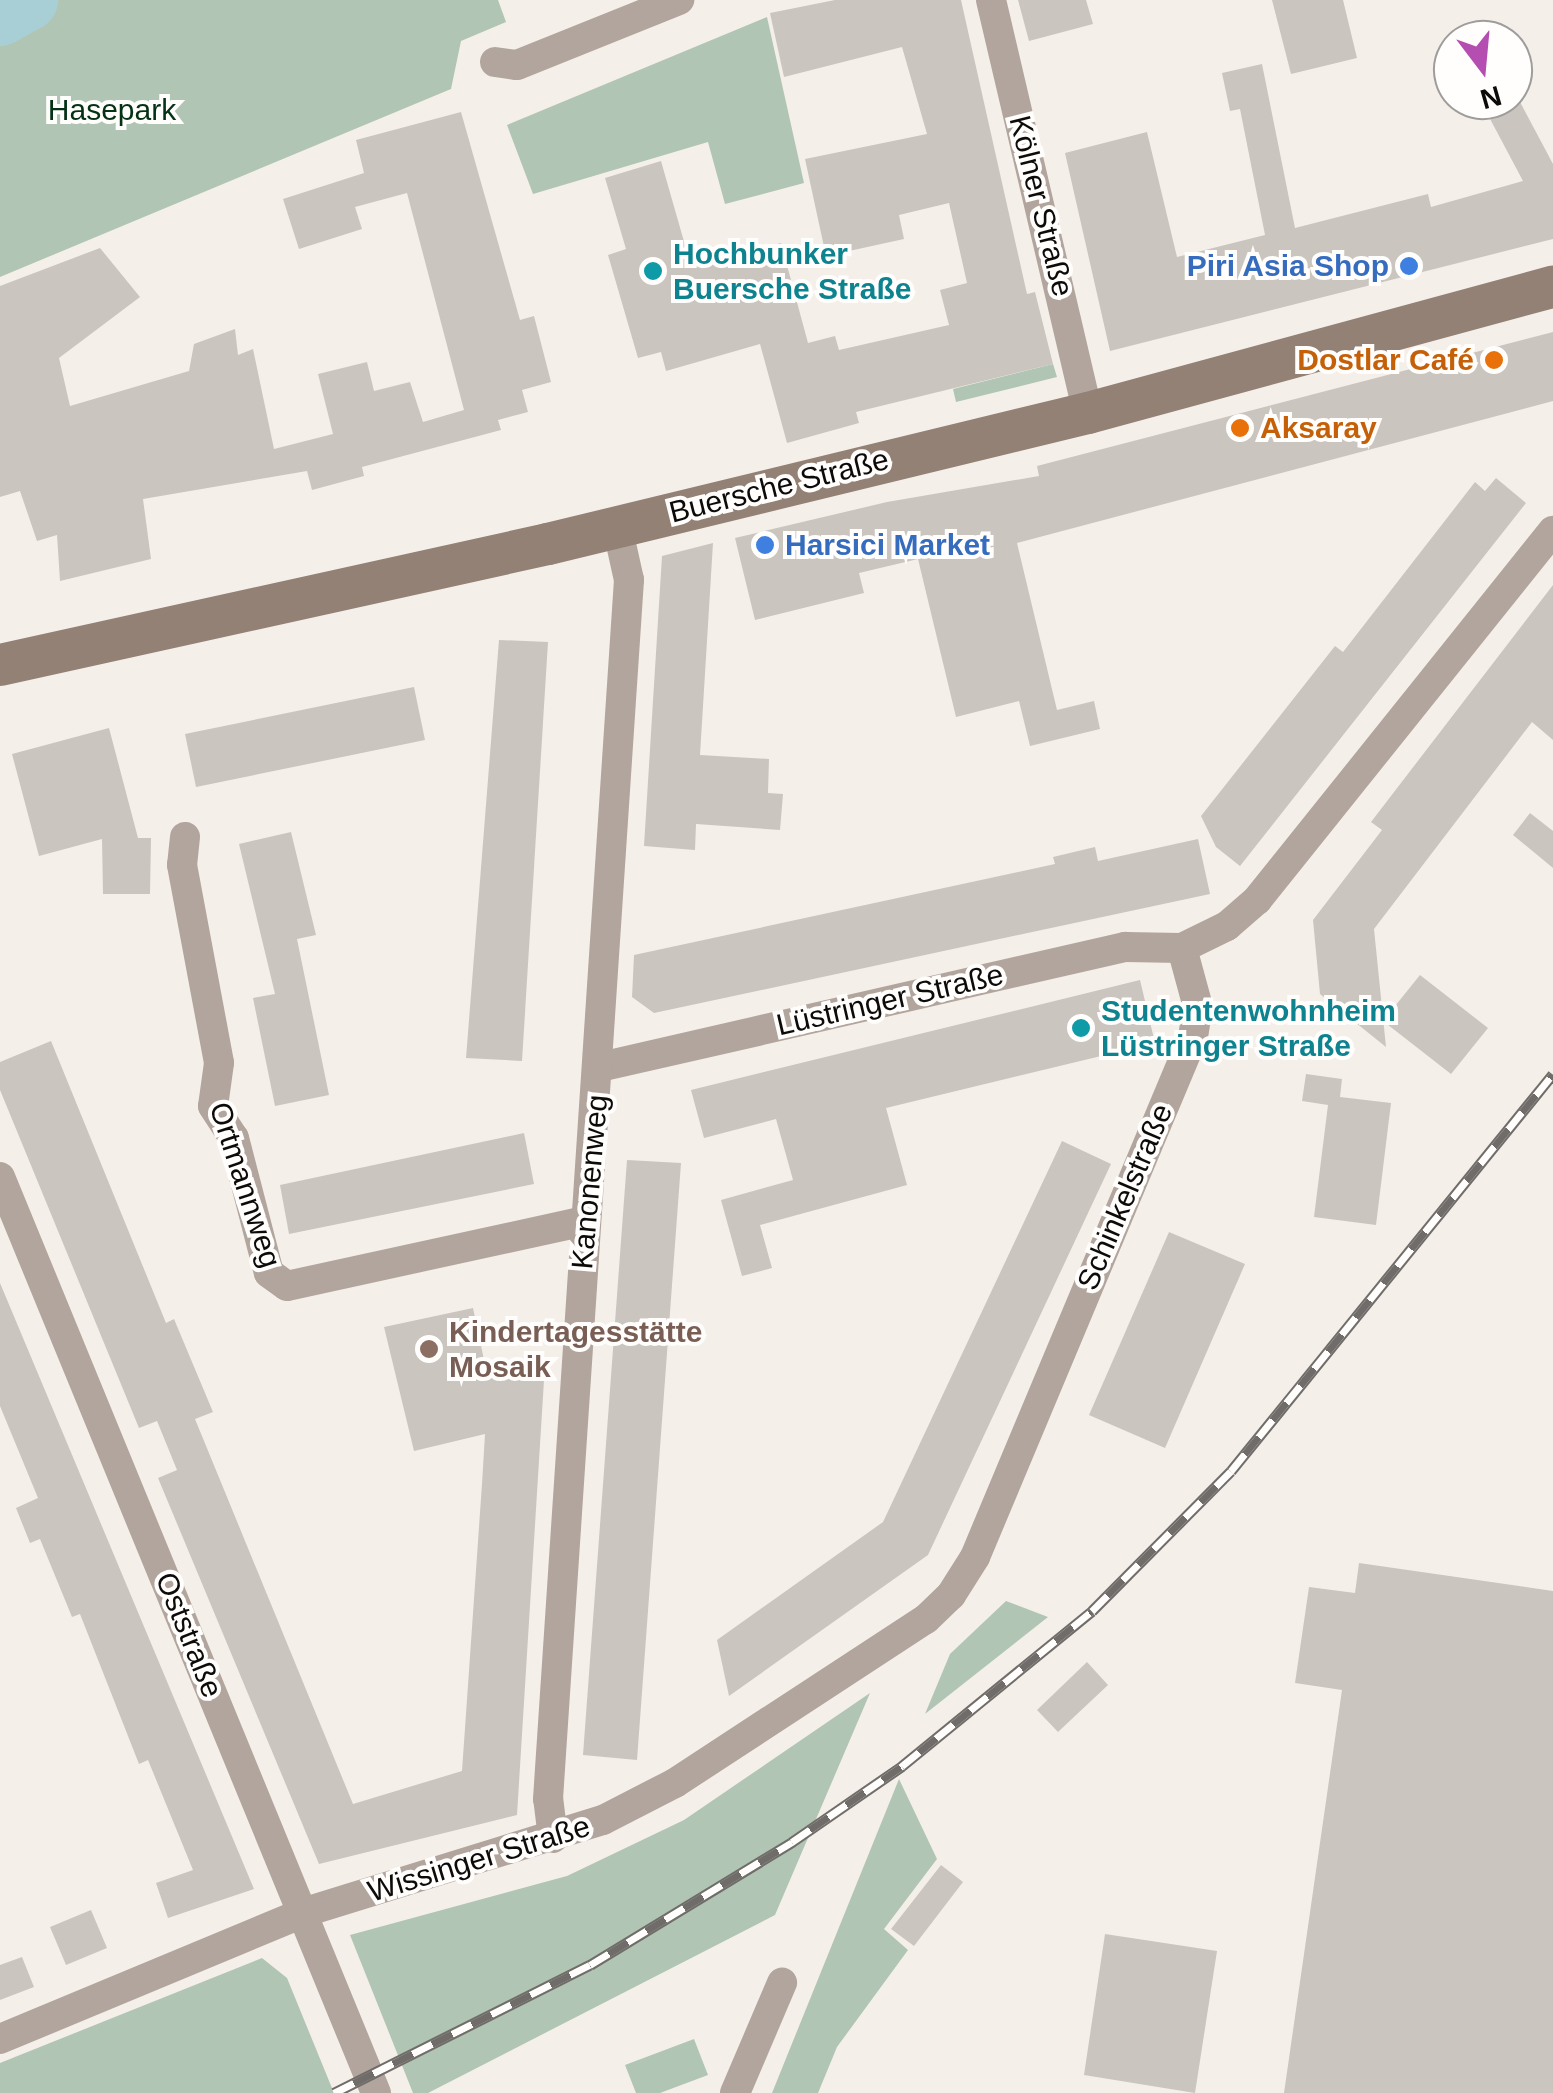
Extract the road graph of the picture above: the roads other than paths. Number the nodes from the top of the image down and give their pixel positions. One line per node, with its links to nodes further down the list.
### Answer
1 (679, 0): 3 (street)
2 (990, 0): 5 (street, Kölner Straße)
3 (495, 62)
4 (1553, 287): 5 (main road, Buersche Straße)
5 (1088, 413): 6 (main road, Buersche Straße)
6 (617, 526): 8 (main road, Buersche Straße); 11 (street, Kanonenweg)
7 (1553, 531): 10 (street)
8 (0, 665)
9 (186, 837): 13 (street, Ortmannweg)
10 (1182, 948): 11 (street, Lüstringer Straße); 14 (street, Schinkelstraße)
11 (600, 1067): 13 (street, Kanonenweg)
12 (0, 1177): 16 (street, Oststraße)
13 (585, 1221): 15 (street, Kanonenweg)
14 (926, 1619): 15 (street, Wissinger Straße)
15 (552, 1838): 16 (street, Wissinger Straße)
16 (302, 1914): 18 (street, Wissinger Straße); 19 (street, Oststraße)
17 (782, 1983): 20 (street)
18 (0, 2040)
19 (376, 2093)
20 (736, 2093)

